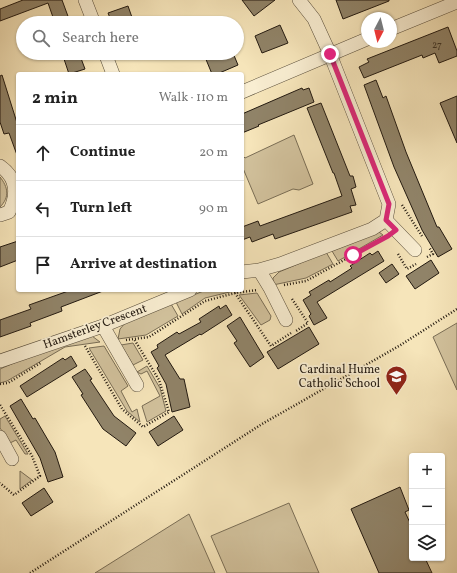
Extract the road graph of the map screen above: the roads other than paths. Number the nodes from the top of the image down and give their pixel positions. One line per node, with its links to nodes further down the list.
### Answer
1 (85, 0): 4 (street)
2 (299, 0): 7 (street)
3 (457, 2): 5 (street)
4 (91, 16)
5 (397, 27)
6 (361, 41): 7 (street)
7 (330, 54): 10 (street); 14 (street)
8 (108, 60): 9 (street)
9 (112, 72)
10 (244, 91)
11 (0, 166): 12 (street)
12 (16, 184): 13 (street)
13 (0, 215)
14 (386, 220): 15 (street); 16 (street)
15 (415, 250)
16 (259, 270): 17 (street); 19 (street)
17 (244, 272)
18 (185, 292): 20 (street, Hamsterley Crescent)
19 (286, 320)
20 (103, 326): 21 (street, Hamsterley Crescent); 22 (street)
21 (0, 361)
22 (138, 385)
23 (0, 437): 24 (street)
24 (12, 459)

